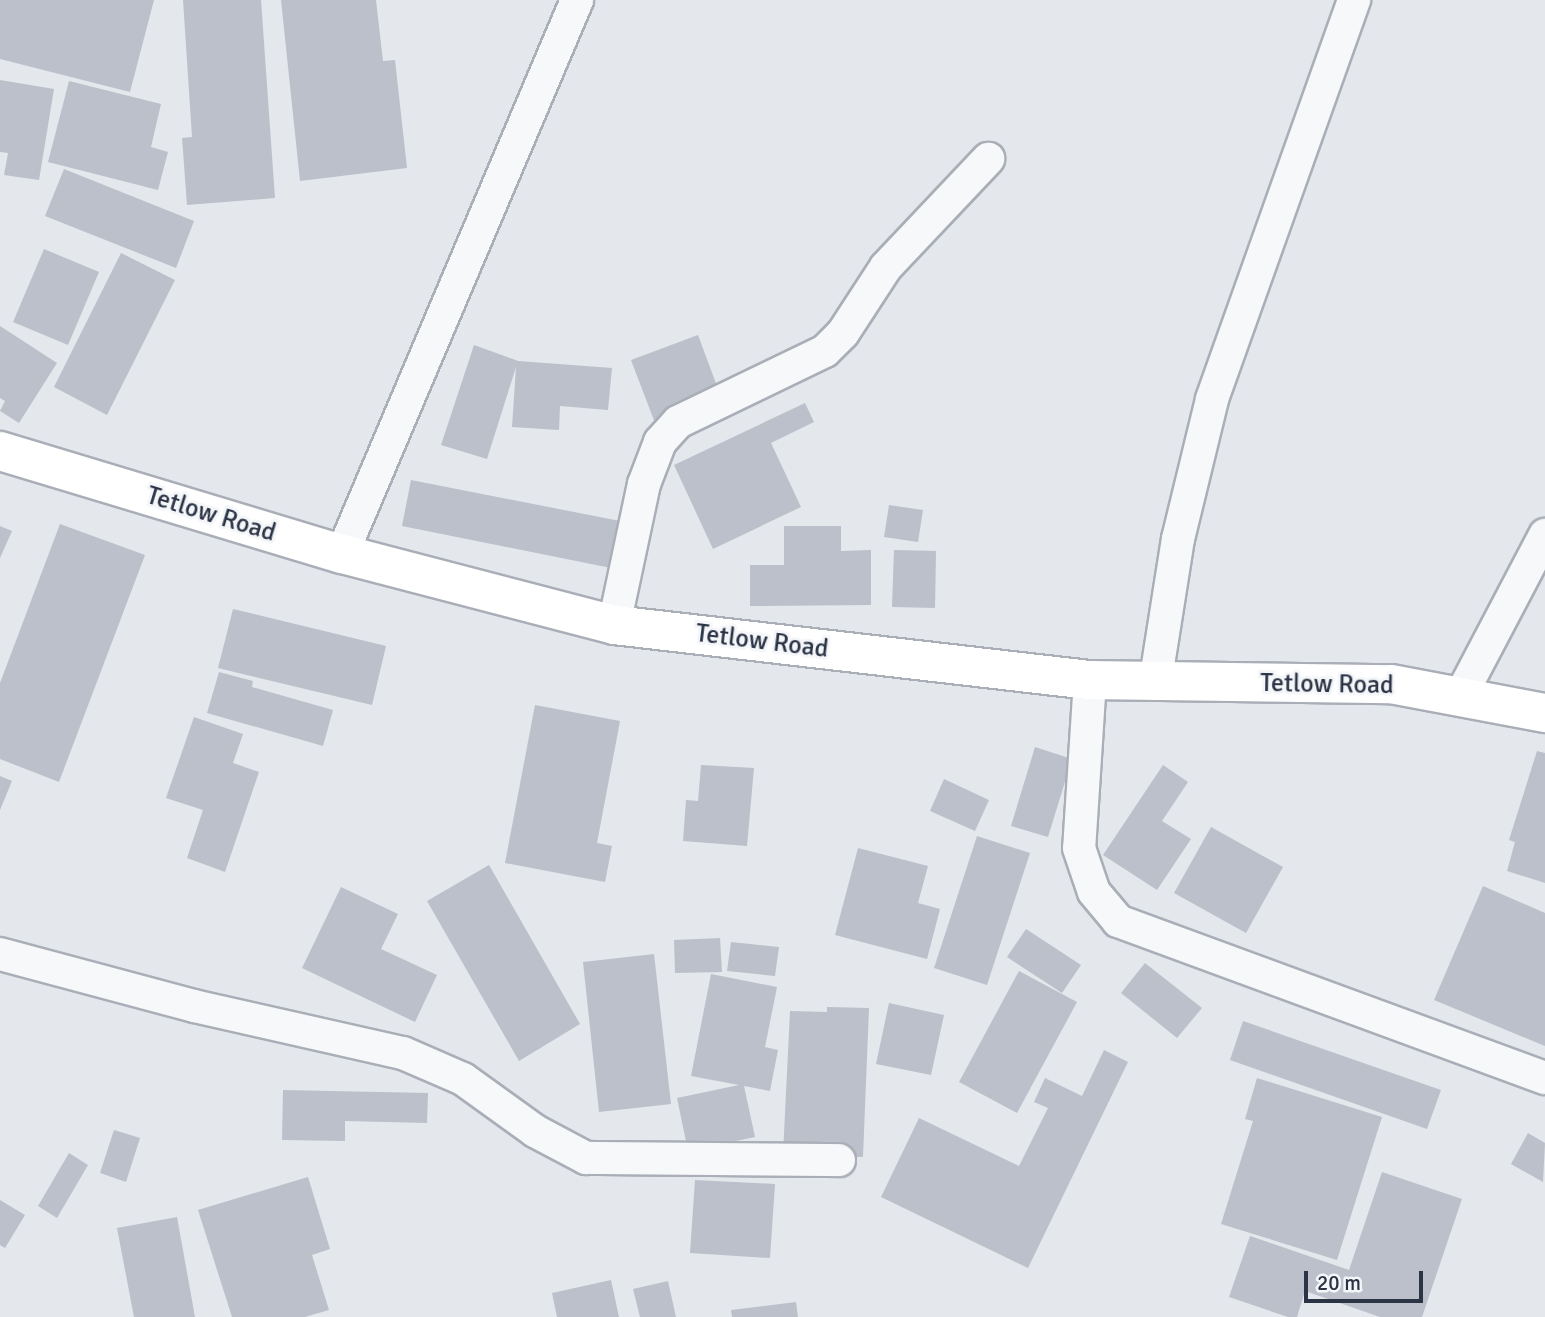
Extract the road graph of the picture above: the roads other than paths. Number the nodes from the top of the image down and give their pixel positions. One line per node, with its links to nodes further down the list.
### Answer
1 (577, 0): 6 (street)
2 (1354, 0): 9 (street)
3 (988, 159): 7 (street)
4 (0, 451): 6 (street, Tetlow Road)
5 (1545, 535): 10 (street)
6 (342, 554): 7 (street, Tetlow Road)
7 (614, 625): 8 (street, Tetlow Road)
8 (1090, 680): 9 (street, Tetlow Road); 13 (street)
9 (1155, 684): 10 (street, Tetlow Road)
10 (1461, 695): 11 (street, Tetlow Road)
11 (1545, 713)
12 (0, 954): 14 (street)
13 (1545, 1078)
14 (839, 1160)

